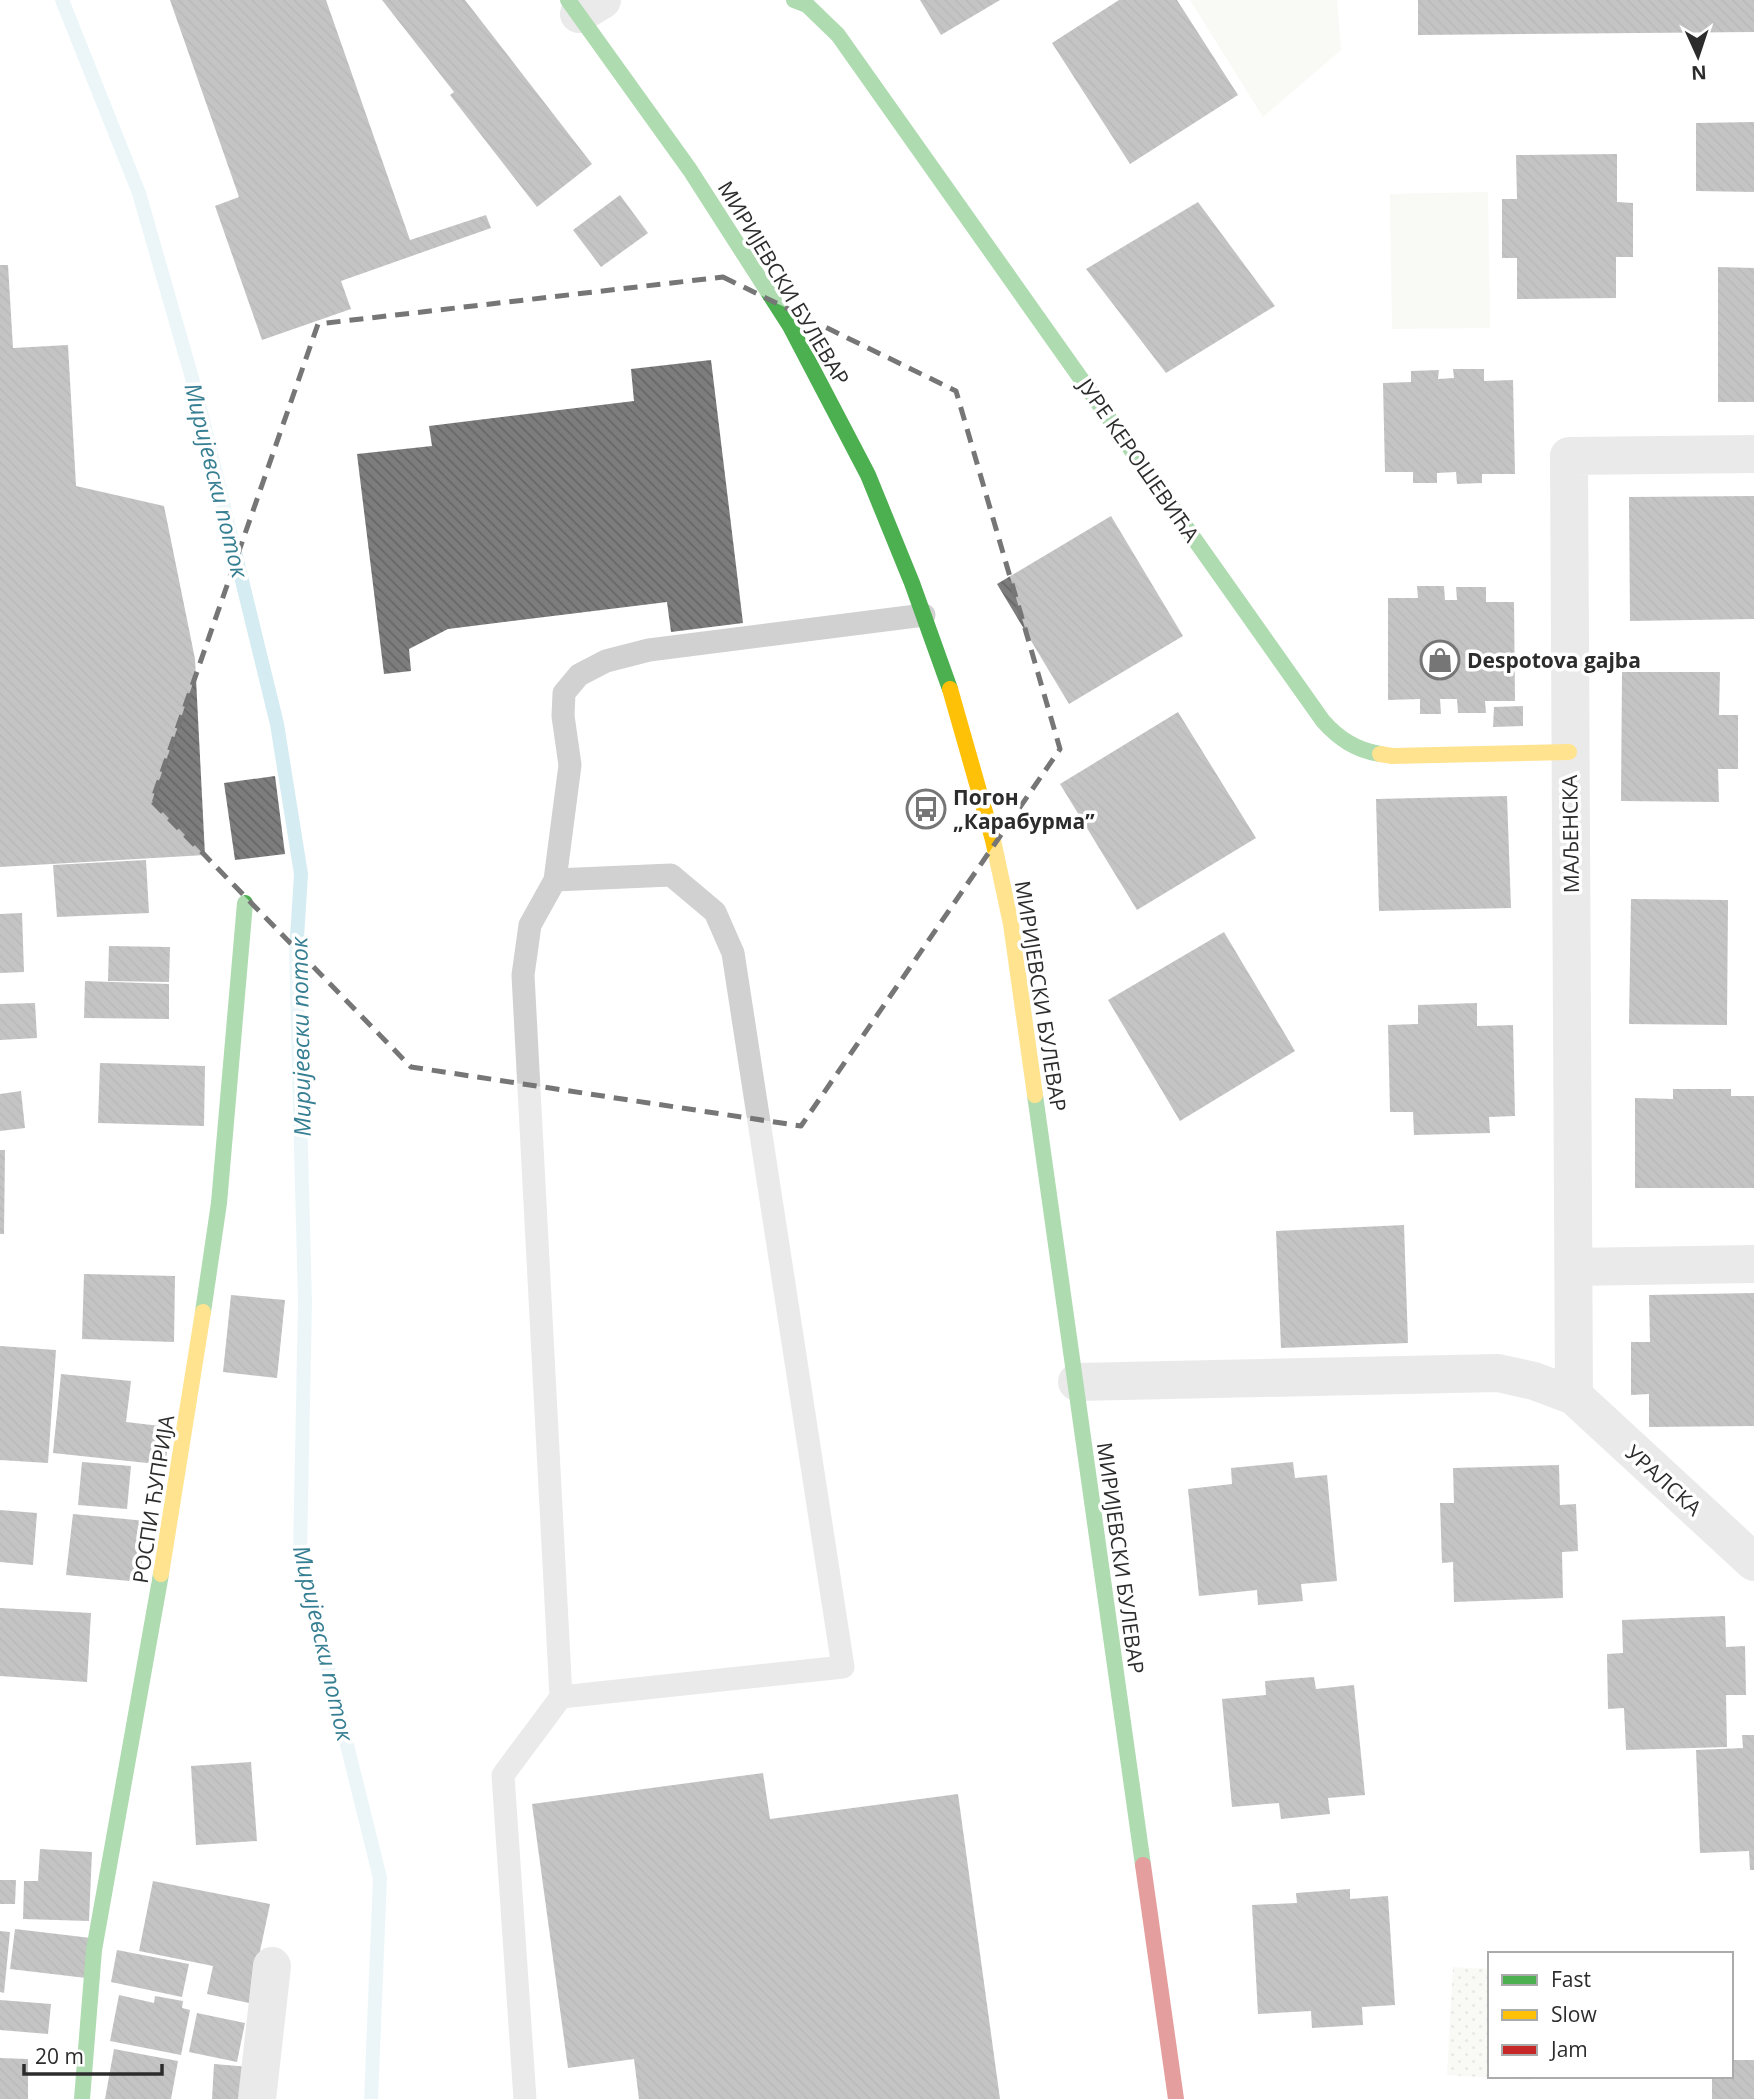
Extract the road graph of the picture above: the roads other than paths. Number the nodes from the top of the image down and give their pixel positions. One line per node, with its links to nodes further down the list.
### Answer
1 (794, 0): 5 (street, ЈУРЕ КЕРОШЕВИЋА)
2 (583, 5): 4 (street, МИРИЈЕВСКИ БУЛЕВАР)
3 (1754, 454): 5 (street, МАЉЕНСКА)
4 (924, 615): 6 (lane); 10 (street, МИРИЈЕВСКИ БУЛЕВАР)
5 (1569, 752): 9 (street, МАЉЕНСКА)
6 (555, 880): 13 (lane); 13 (lane)
7 (245, 903): 15 (street, РОСПИ ЋУПРИЈА)
8 (1754, 1264): 9 (street)
9 (1574, 1267): 11 (street, МАЉЕНСКА)
10 (1077, 1382): 11 (street); 18 (street, МИРИЈЕВСКИ БУЛЕВАР)
11 (1574, 1396): 12 (street, УРАЛСКА)
12 (1754, 1562)
13 (561, 1697): 17 (lane)
14 (272, 1966): 16 (street)
15 (82, 2099)
16 (257, 2099)
17 (525, 2099)
18 (1176, 2099)

